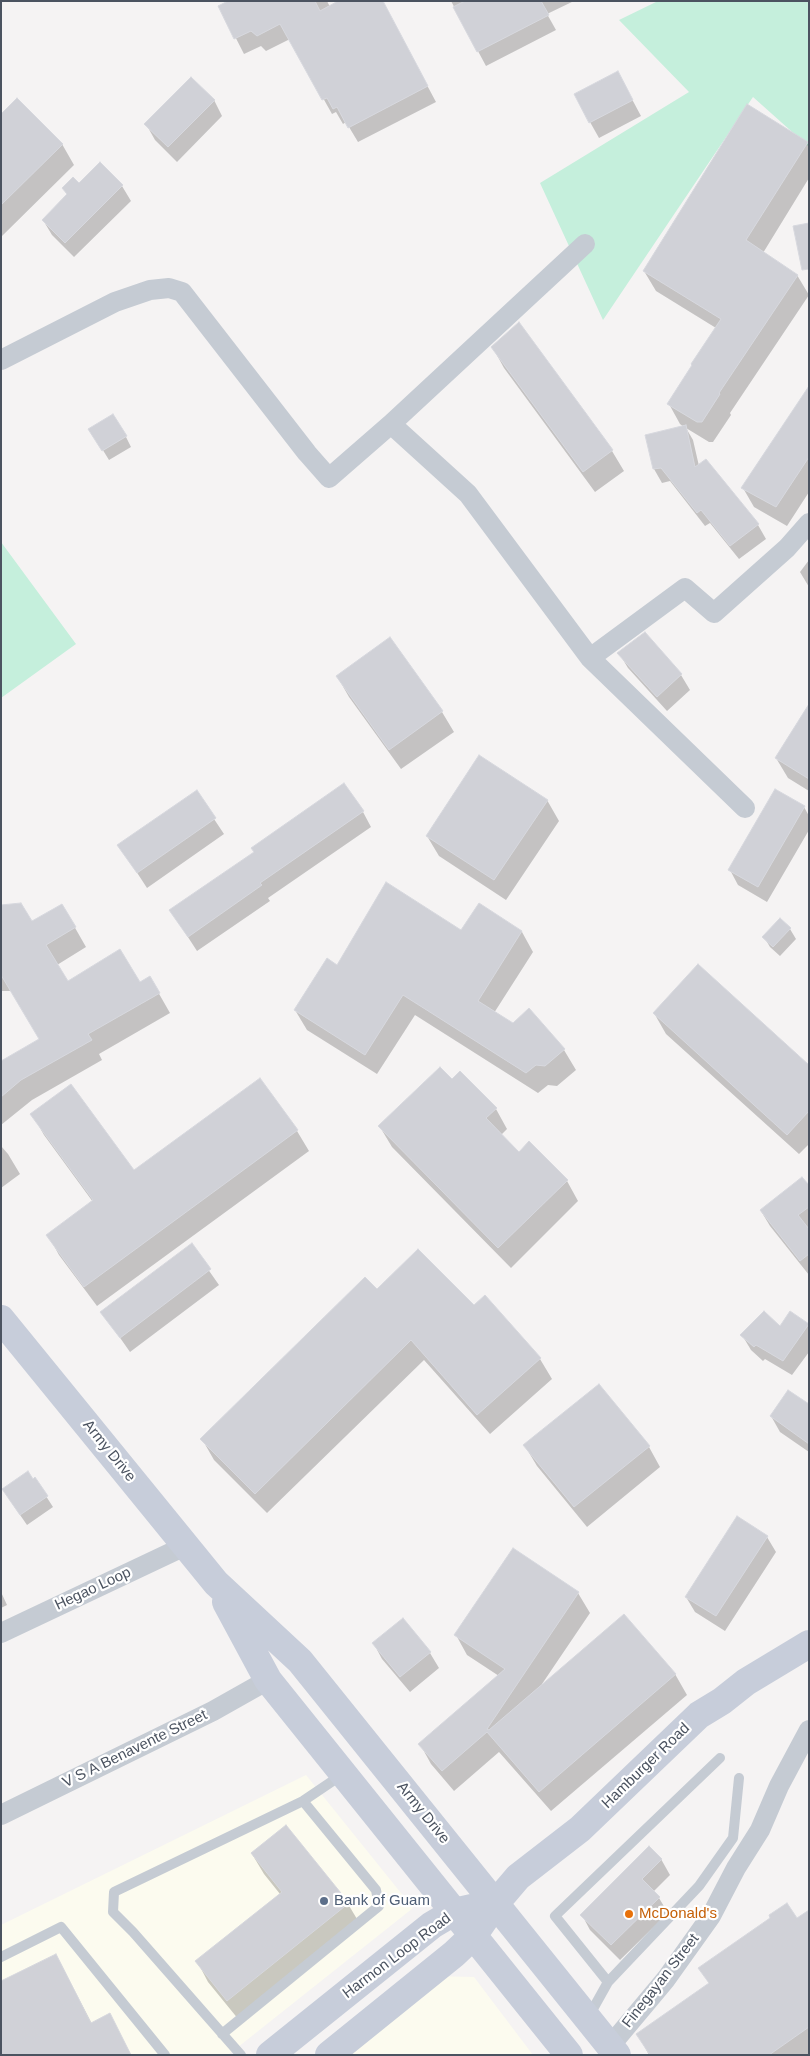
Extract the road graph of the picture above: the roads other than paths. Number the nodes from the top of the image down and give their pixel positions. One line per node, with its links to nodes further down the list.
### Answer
1 (585, 244): 3 (street)
2 (1, 360): 3 (street)
3 (392, 424): 5 (street)
4 (809, 523): 5 (street)
5 (590, 658): 6 (street)
6 (745, 808)
7 (1, 1319): 8 (main road, Army Drive)
8 (186, 1546): 9 (main road, Army Drive); 10 (street, Hegao Loop)
9 (216, 1584): 12 (main road, Army Drive); 19 (main road, Army Drive)
10 (1, 1633)
11 (809, 1644): 19 (main road, Hamburger Road)
12 (268, 1680): 15 (main road, Army Drive); 18 (street, V S A Benavente Street)
13 (809, 1731): 26 (street, Finegayan Street)
14 (720, 1758): 23 (lane)
15 (343, 1774): 17 (lane); 20 (main road, Army Drive)
16 (740, 1778): 23 (lane)
17 (302, 1801): 25 (lane); 25 (lane)
18 (1, 1815)
19 (495, 1904): 20 (main road, Harmon Loop Road); 21 (main road, Harmon Loop Road); 24 (main road, Army Drive)
20 (454, 1912): 21 (main road, Army Drive); 29 (main road, Harmon Loop Road)
21 (473, 1936): 30 (main road, Harmon Loop Road); 31 (main road, Army Drive)
22 (1, 1957): 27 (lane)
23 (608, 1982): 24 (lane)
24 (588, 2019): 26 (main road, Army Drive)
25 (222, 2034): 28 (lane)
26 (614, 2051)
27 (166, 2055)
28 (241, 2055)
29 (270, 2055)
30 (329, 2055)
31 (569, 2055)

